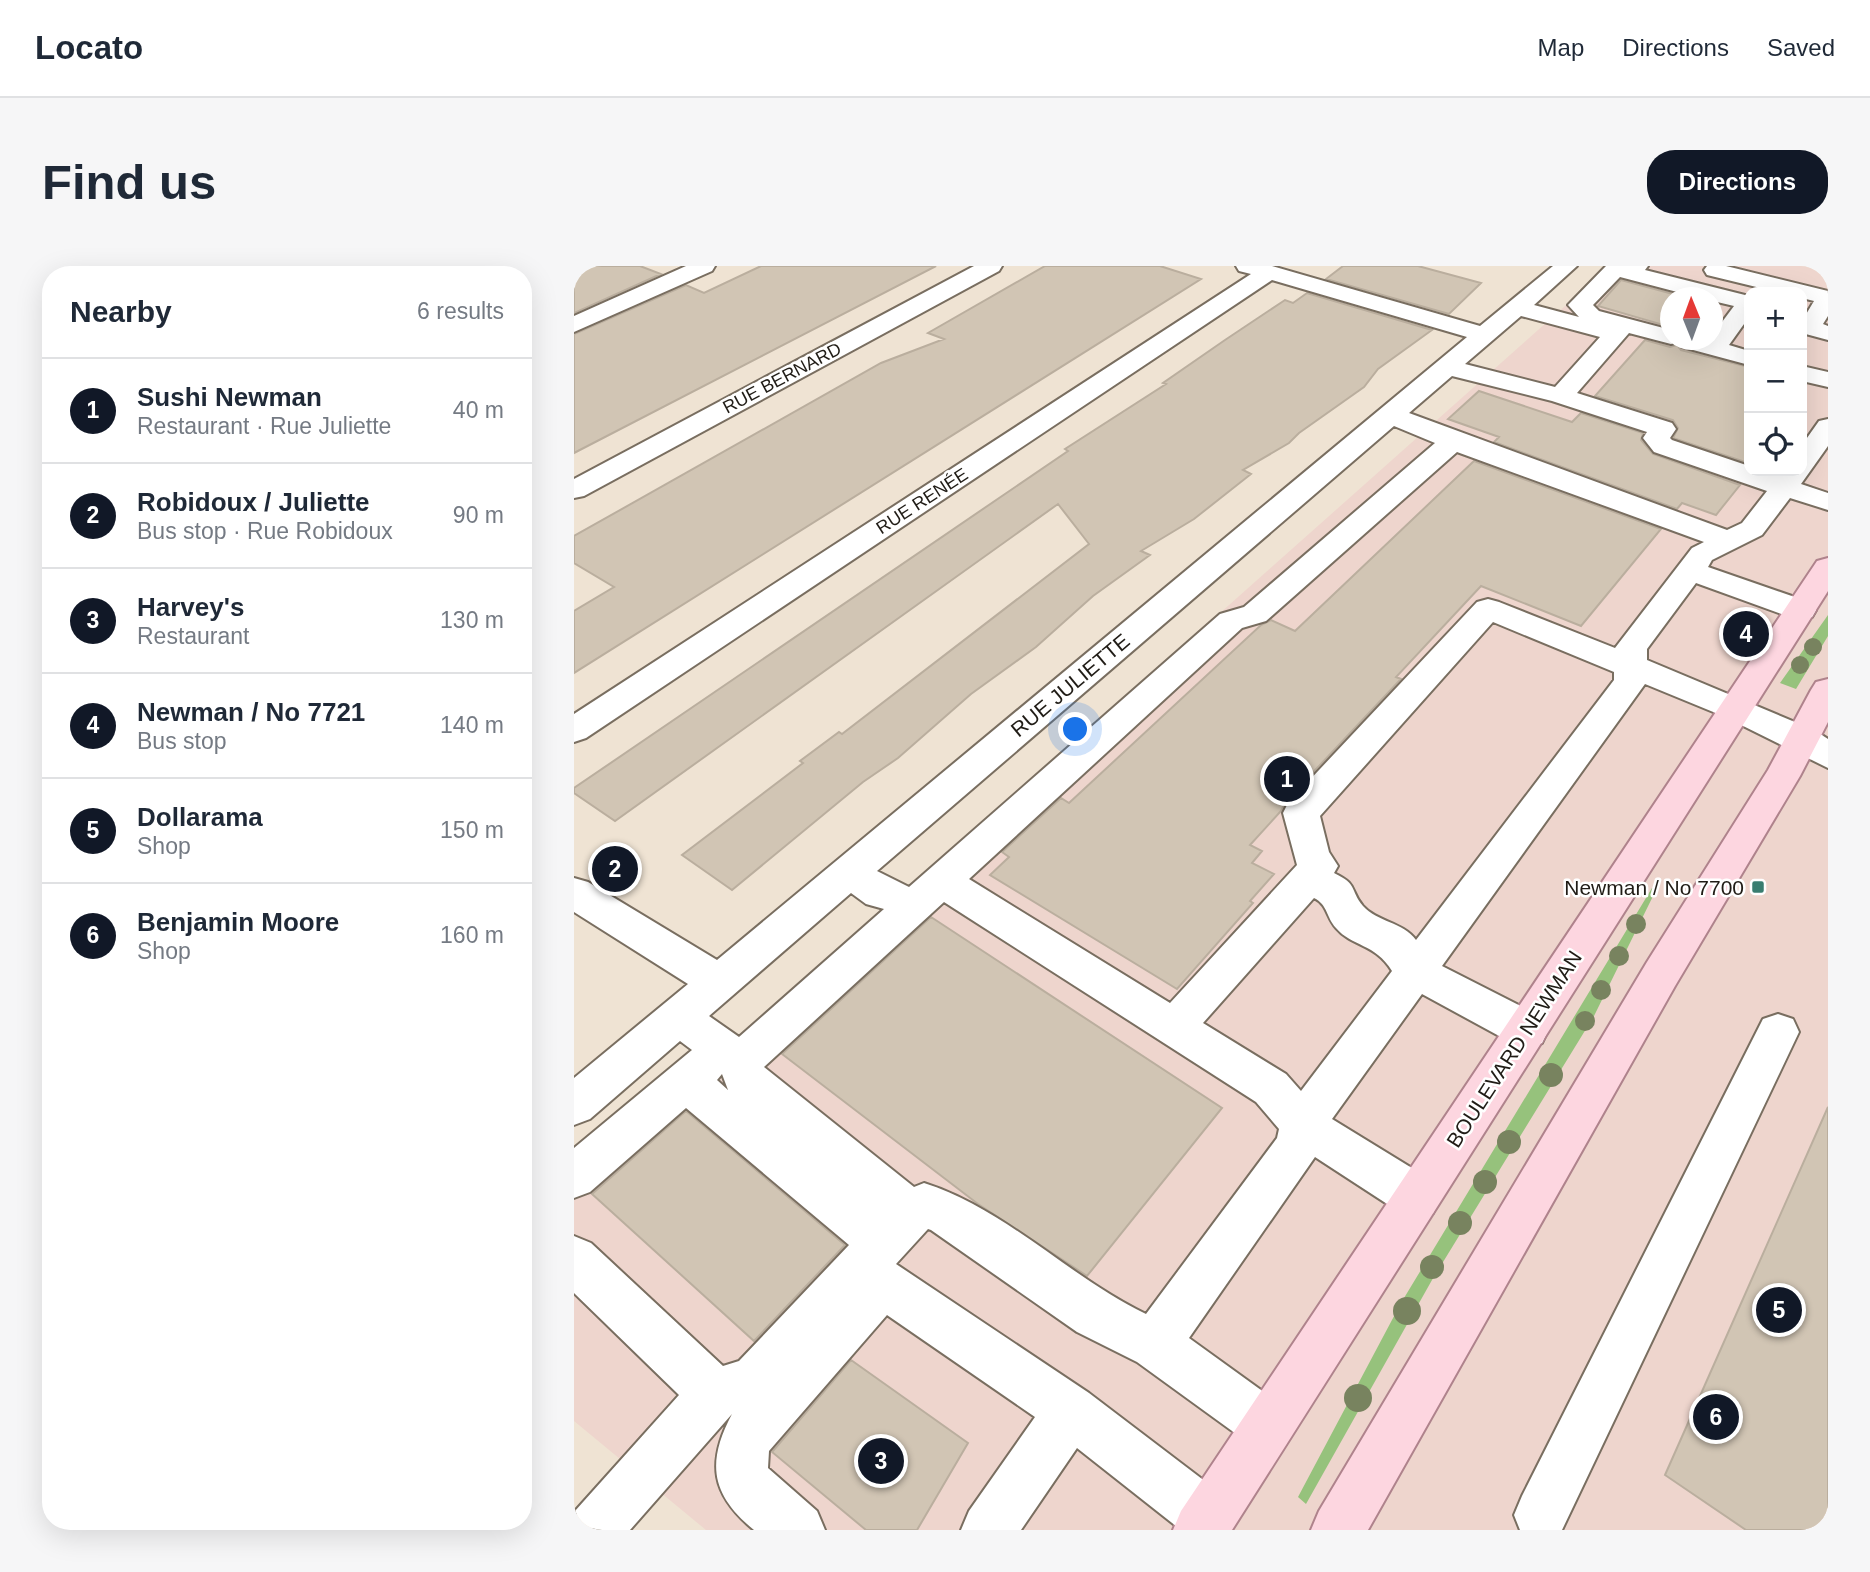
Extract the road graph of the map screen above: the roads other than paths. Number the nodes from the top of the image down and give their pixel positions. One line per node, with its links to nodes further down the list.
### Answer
1 (704, 266): 14 (street)
2 (990, 266): 31 (street, RUE BERNARD)
3 (1566, 266): 10 (street, RUE JULIETTE)
4 (1699, 266): 7 (street)
5 (1258, 269): 17 (street); 40 (street, RUE RENÉE)
6 (1634, 269): 11 (street); 13 (street)
7 (1758, 280): 8 (street); 9 (street)
8 (1753, 287)
9 (1826, 293): 16 (street)
10 (1525, 300): 13 (street); 17 (street, RUE JULIETTE)
11 (1744, 302)
12 (1744, 308): 19 (street)
13 (1584, 315): 15 (street)
14 (574, 325)
15 (1620, 330): 18 (street); 25 (street)
16 (1828, 333)
17 (1485, 335): 22 (street, RUE JULIETTE)
18 (1660, 335)
19 (1723, 336)
20 (1721, 350): 21 (street)
21 (1744, 357)
22 (1447, 367): 25 (street); 26 (street, RUE JULIETTE)
23 (1807, 374): 24 (street)
24 (1828, 380)
25 (1561, 396): 30 (street)
26 (1391, 415): 28 (street); 42 (street, RUE JULIETTE)
27 (1828, 427): 29 (street)
28 (1453, 441): 33 (street); 44 (street)
29 (1807, 457)
30 (1791, 479): 32 (street); 33 (street)
31 (574, 491)
32 (1828, 502)
33 (1729, 541): 35 (street)
34 (1828, 567): 36 (main road, BOULEVARD NEWMAN)
35 (1691, 571): 36 (street); 37 (street)
36 (1801, 610): 39 (main road, BOULEVARD NEWMAN)
37 (1631, 667): 39 (street); 43 (street); 46 (street)
38 (1828, 690): 41 (main road)
39 (1735, 708): 41 (street); 50 (main road, BOULEVARD NEWMAN)
40 (574, 730)
41 (1815, 747): 69 (main road)
42 (848, 872): 44 (street); 47 (street, RUE JULIETTE)
43 (1309, 878): 46 (street); 49 (street)
44 (927, 892): 49 (street); 52 (street)
45 (574, 893): 47 (street)
46 (1414, 970): 50 (street); 55 (street)
47 (719, 982): 48 (street, RUE JULIETTE)
48 (679, 1017): 52 (street); 54 (street, RUE JULIETTE)
49 (1174, 1027): 55 (street)
50 (1527, 1030): 57 (main road, BOULEVARD NEWMAN)
51 (1778, 1032): 64 (street)
52 (731, 1056): 53 (street); 58 (street)
53 (685, 1081): 56 (street); 58 (street)
54 (574, 1105)
55 (1303, 1124): 57 (street); 60 (street)
56 (574, 1177)
57 (1417, 1197): 63 (main road, BOULEVARD NEWMAN)
58 (892, 1246): 60 (street); 61 (street); 62 (street); 67 (street)
59 (574, 1260): 61 (street)
60 (1155, 1344): 63 (street)
61 (715, 1394): 66 (street)
62 (1071, 1411): 65 (street); 68 (street)
63 (1268, 1426): 65 (main road, BOULEVARD NEWMAN)
64 (1541, 1515)
65 (1204, 1523)
66 (594, 1530)
67 (798, 1530)
68 (988, 1530)
69 (1338, 1530)

